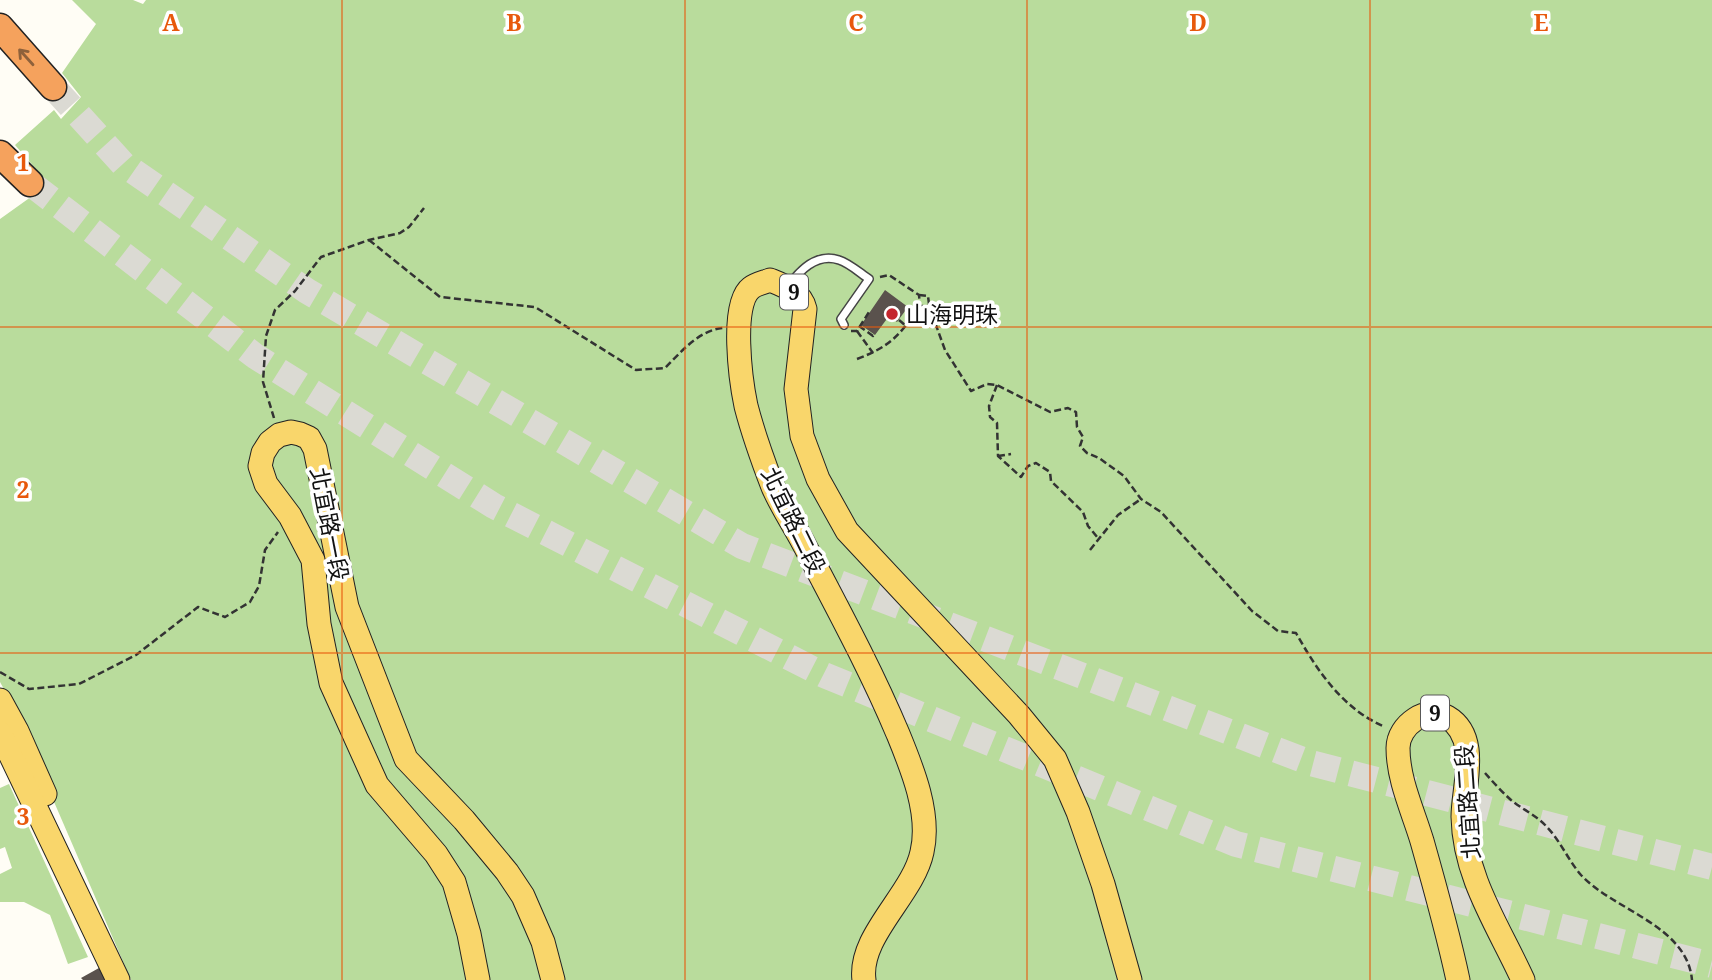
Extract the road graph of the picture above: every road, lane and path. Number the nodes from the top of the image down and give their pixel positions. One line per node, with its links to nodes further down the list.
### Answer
1 (0, 27): 2 (highway, one-way to 1)
2 (53, 87)
3 (0, 154): 4 (highway)
4 (30, 183)
5 (424, 208): 6 (path)
6 (369, 240): 16 (path); 23 (path)
7 (869, 279): 8 (lane); 9 (path); 17 (lane)
8 (788, 288): 16 (main road, 北宜路二段 / 9); 40 (main road, 北宜路二段 / 9)
9 (919, 295): 10 (path); 11 (path)
10 (920, 306): 11 (path); 15 (path)
11 (929, 306): 22 (path)
12 (869, 312): 14 (path)
13 (899, 320): 15 (path)
14 (859, 326): 18 (path); 19 (path)
15 (906, 326): 20 (path)
16 (737, 327): 39 (main road, 北宜路二段 / 9)
17 (843, 328): 18 (path)
18 (857, 331): 20 (path)
19 (874, 334)
20 (873, 352): 21 (path)
21 (857, 359)
22 (997, 385): 25 (path); 26 (path)
23 (279, 435): 27 (main road, 北宜路一段); 38 (main road, 北宜路一段)
24 (1011, 454): 25 (path)
25 (998, 456): 28 (path)
26 (1141, 499): 28 (path); 32 (path)
27 (290, 516): 30 (path); 37 (main road, 北宜路一段)
28 (1098, 538): 29 (path)
29 (1090, 550)
30 (0, 672)
31 (0, 700): 35 (main road)
32 (1405, 728): 34 (main road, 北宜路二段 / 9); 41 (main road, 北宜路二段 / 9)
33 (0, 733): 35 (main road)
34 (1468, 755): 42 (main road, 北宜路二段 / 9); 43 (path)
35 (75, 891): 36 (main road)
36 (118, 980)
37 (478, 980)
38 (552, 980)
39 (864, 980)
40 (1130, 980)
41 (1458, 980)
42 (1523, 980)
43 (1692, 980)

